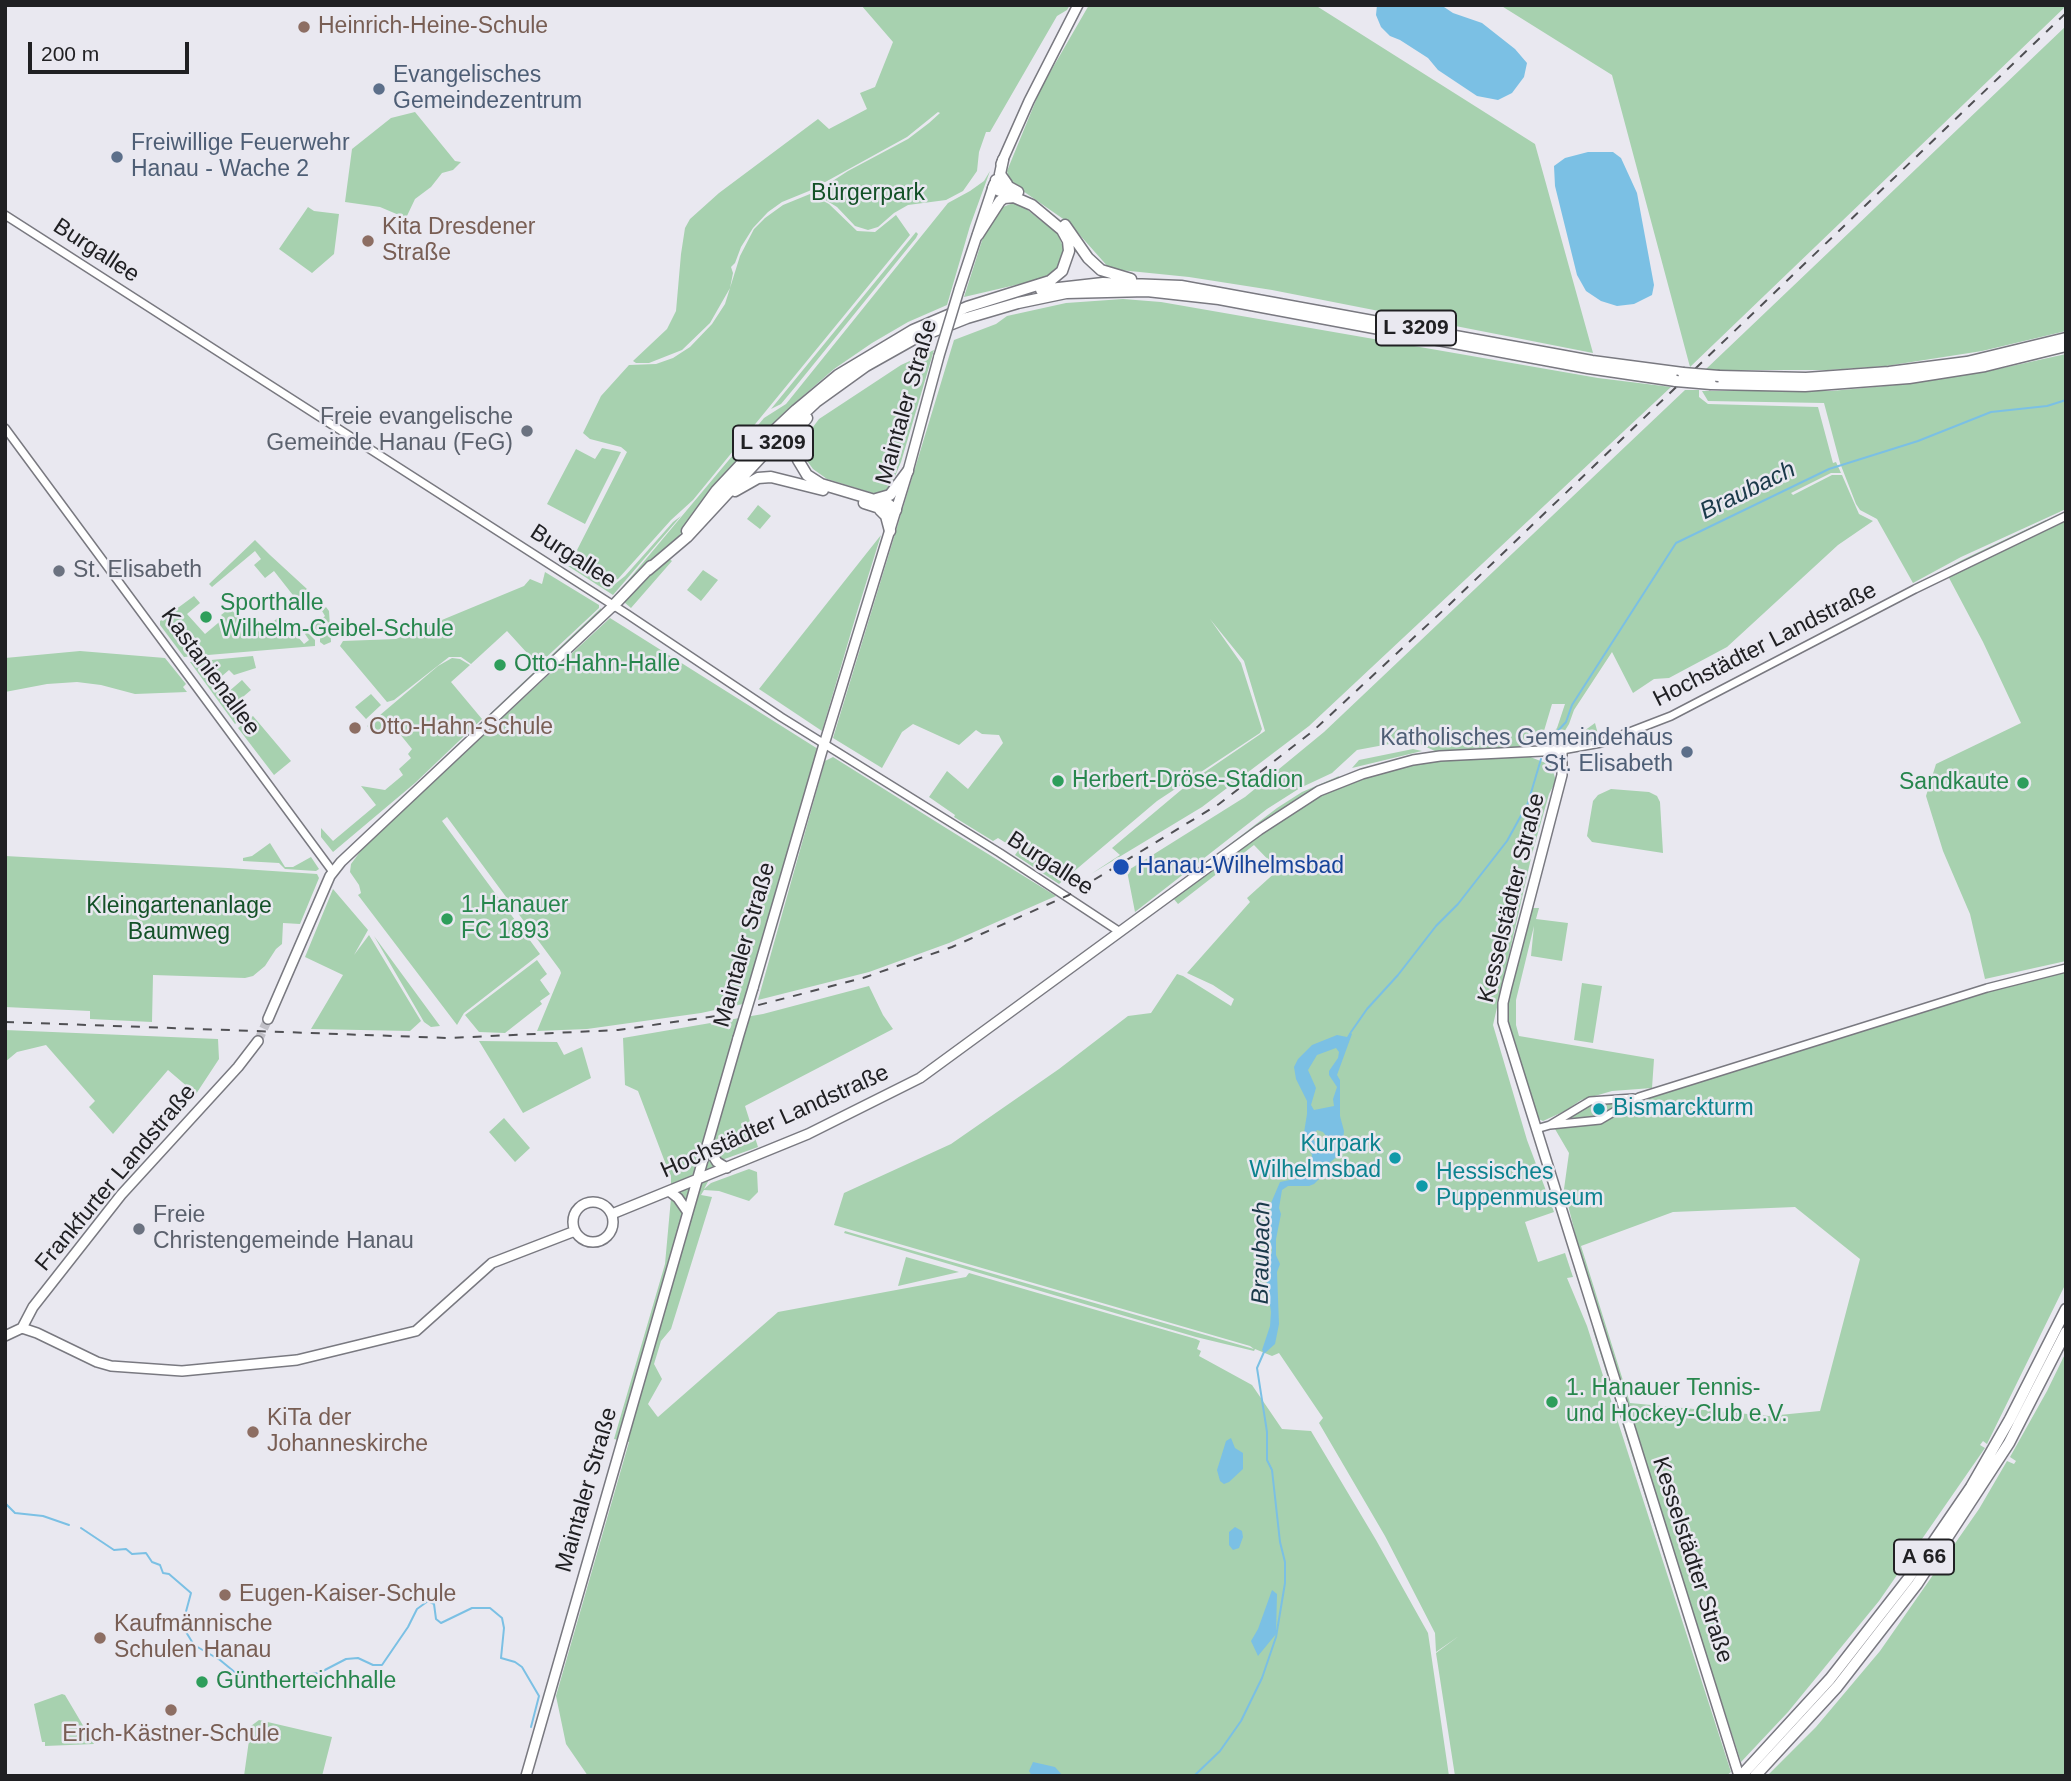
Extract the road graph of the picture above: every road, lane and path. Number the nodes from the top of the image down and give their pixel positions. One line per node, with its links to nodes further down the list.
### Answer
1 (1078, 5): 2 (main road, Maintaler Straße)
2 (1003, 160): 3 (main road, Maintaler Straße); 4 (highway)
3 (994, 184): 4 (highway); 6 (main road, Maintaler Straße)
4 (1016, 194): 6 (highway); 7 (highway); 8 (highway)
5 (5, 215): 22 (street, Burgallee)
6 (978, 235): 15 (main road, Maintaler Straße, bridge)
7 (1149, 283): 8 (highway, L 3209); 11 (highway, L 3209)
8 (1009, 295): 21 (highway, L 3209)
9 (2066, 338): 12 (highway, L 3209)
10 (2066, 346): 12 (highway, L 3209)
11 (1680, 377): 12 (highway, L 3209, bridge); 13 (highway, L 3209)
12 (1715, 380)
13 (841, 383): 16 (highway); 18 (highway, L 3209)
14 (5, 428): 25 (street, Kastanienallee)
15 (908, 471): 16 (highway); 17 (main road, Maintaler Straße)
16 (874, 503): 17 (highway); 18 (highway); 20 (highway)
17 (896, 510): 20 (main road, Maintaler Straße)
18 (712, 511): 21 (highway, L 3209)
19 (2066, 516): 24 (street, Hochstädter Landstraße)
20 (890, 531): 23 (main road, Maintaler Straße)
21 (648, 570): 22 (highway, L 3209)
22 (613, 606): 23 (street, Burgallee); 25 (main road, L 3209)
23 (824, 744): 26 (street, Burgallee); 33 (main road, Maintaler Straße, bridge)
24 (1562, 750): 26 (main road, Hochstädter Landstraße); 32 (main road, Kesselstädter Straße)
25 (333, 872): 28 (main road, L 3209)
26 (1120, 932): 34 (main road, Hochstädter Landstraße)
27 (2066, 968): 30 (street)
28 (268, 1018)
29 (258, 1041): 41 (main road, Frankfurter Landstraße)
30 (1634, 1098): 31 (street); 31 (street)
31 (1550, 1125): 32 (street)
32 (1536, 1129): 45 (main road, Kesselstädter Straße)
33 (707, 1146): 34 (main road); 35 (main road, Maintaler Straße)
34 (727, 1168): 35 (main road, Hochstädter Landstraße)
35 (697, 1179): 36 (main road, Hochstädter Landstraße); 37 (main road, Maintaler Straße)
36 (669, 1191): 37 (main road); 38 (main road, Hochstädter Landstraße)
37 (687, 1211): 44 (main road, Maintaler Straße)
38 (612, 1214): 39 (main road); 39 (main road)
39 (575, 1231): 41 (main road)
40 (2066, 1309): 45 (highway, A 66)
41 (22, 1328): 43 (main road)
42 (2066, 1332): 46 (highway, A 66)
43 (5, 1336)
44 (526, 1776)
45 (1740, 1776)
46 (1755, 1776)

